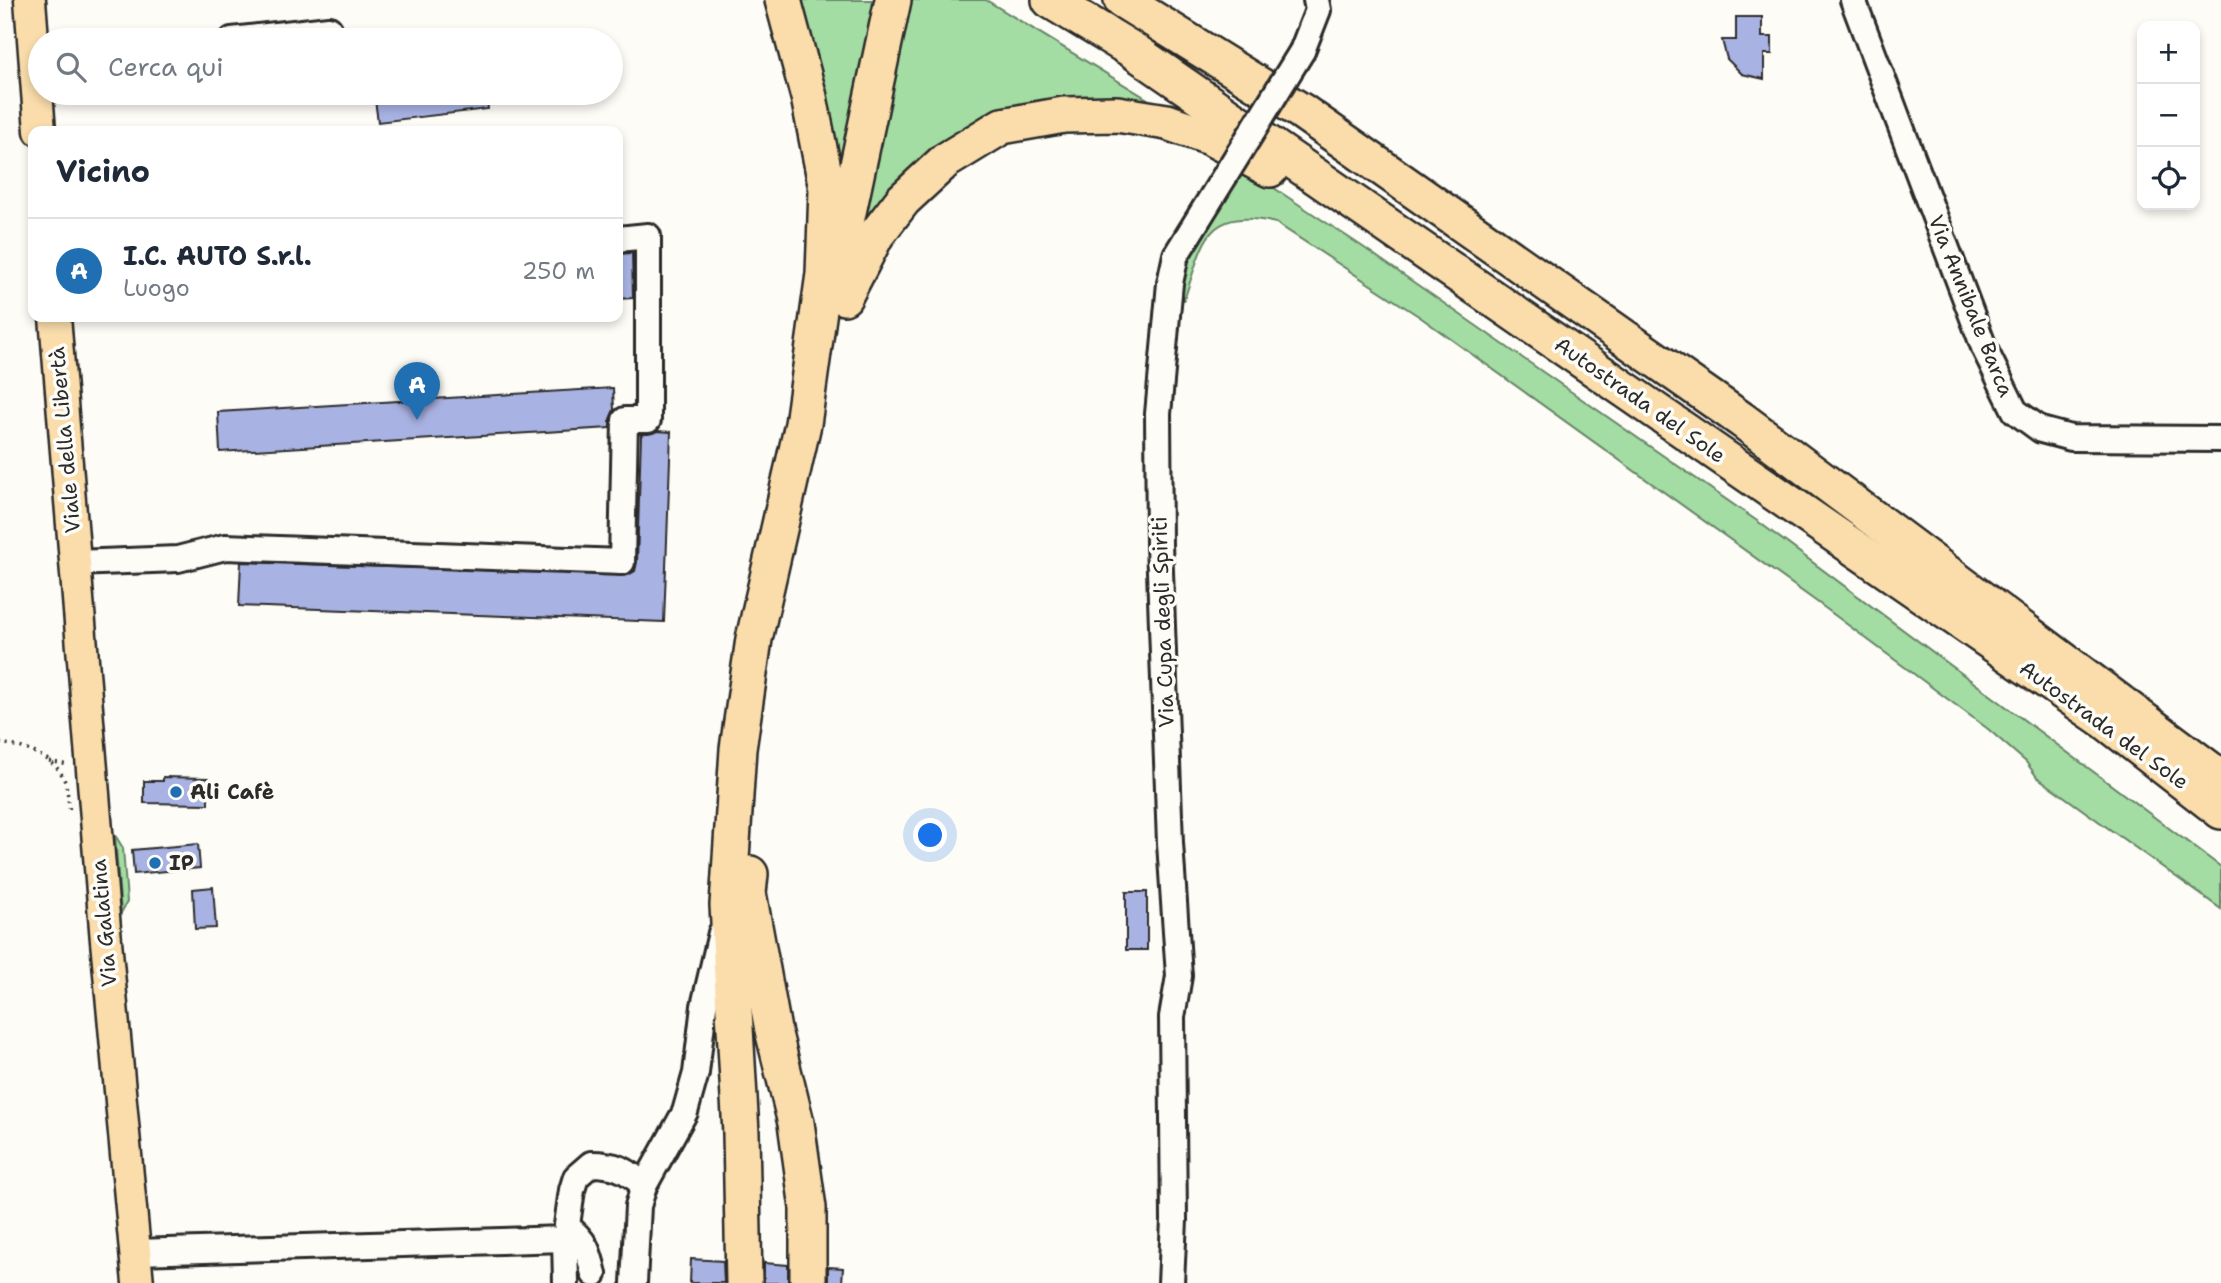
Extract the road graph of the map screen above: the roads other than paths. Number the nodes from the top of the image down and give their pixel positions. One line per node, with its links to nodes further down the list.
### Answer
1 (30, 0): 9 (main road)
2 (783, 0): 18 (highway)
3 (893, 0): 13 (highway)
4 (1050, 0): 15 (highway, Autostrada del Sole)
5 (1122, 0): 11 (highway, Autostrada del Sole)
6 (1158, 0): 11 (highway)
7 (1316, 0): 33 (street, Via Cupa degli Spiriti, bridge)
8 (1853, 0): 19 (street, Via Annibale Barca)
9 (34, 28)
10 (39, 105): 12 (main road)
11 (1301, 111): 21 (highway, Autostrada del Sole)
12 (40, 126)
13 (845, 232): 16 (highway); 18 (highway)
14 (623, 238): 20 (street)
15 (1417, 247): 16 (highway); 22 (highway, Autostrada del Sole)
16 (844, 297): 32 (highway)
17 (55, 322): 20 (main road, Viale della Libertà)
18 (813, 356): 23 (highway)
19 (2221, 439)
20 (75, 563): 26 (main road, Via Galatina)
21 (2221, 778)
22 (2221, 811)
23 (728, 905): 24 (street); 31 (highway)
24 (644, 1186): 25 (street); 30 (street)
25 (566, 1233): 26 (street); 27 (street); 29 (street)
26 (136, 1252): 28 (main road, Via Galatina)
27 (594, 1274)
28 (138, 1283)
29 (566, 1283)
30 (634, 1283)
31 (744, 1283)
32 (807, 1283)
33 (1171, 1283)

